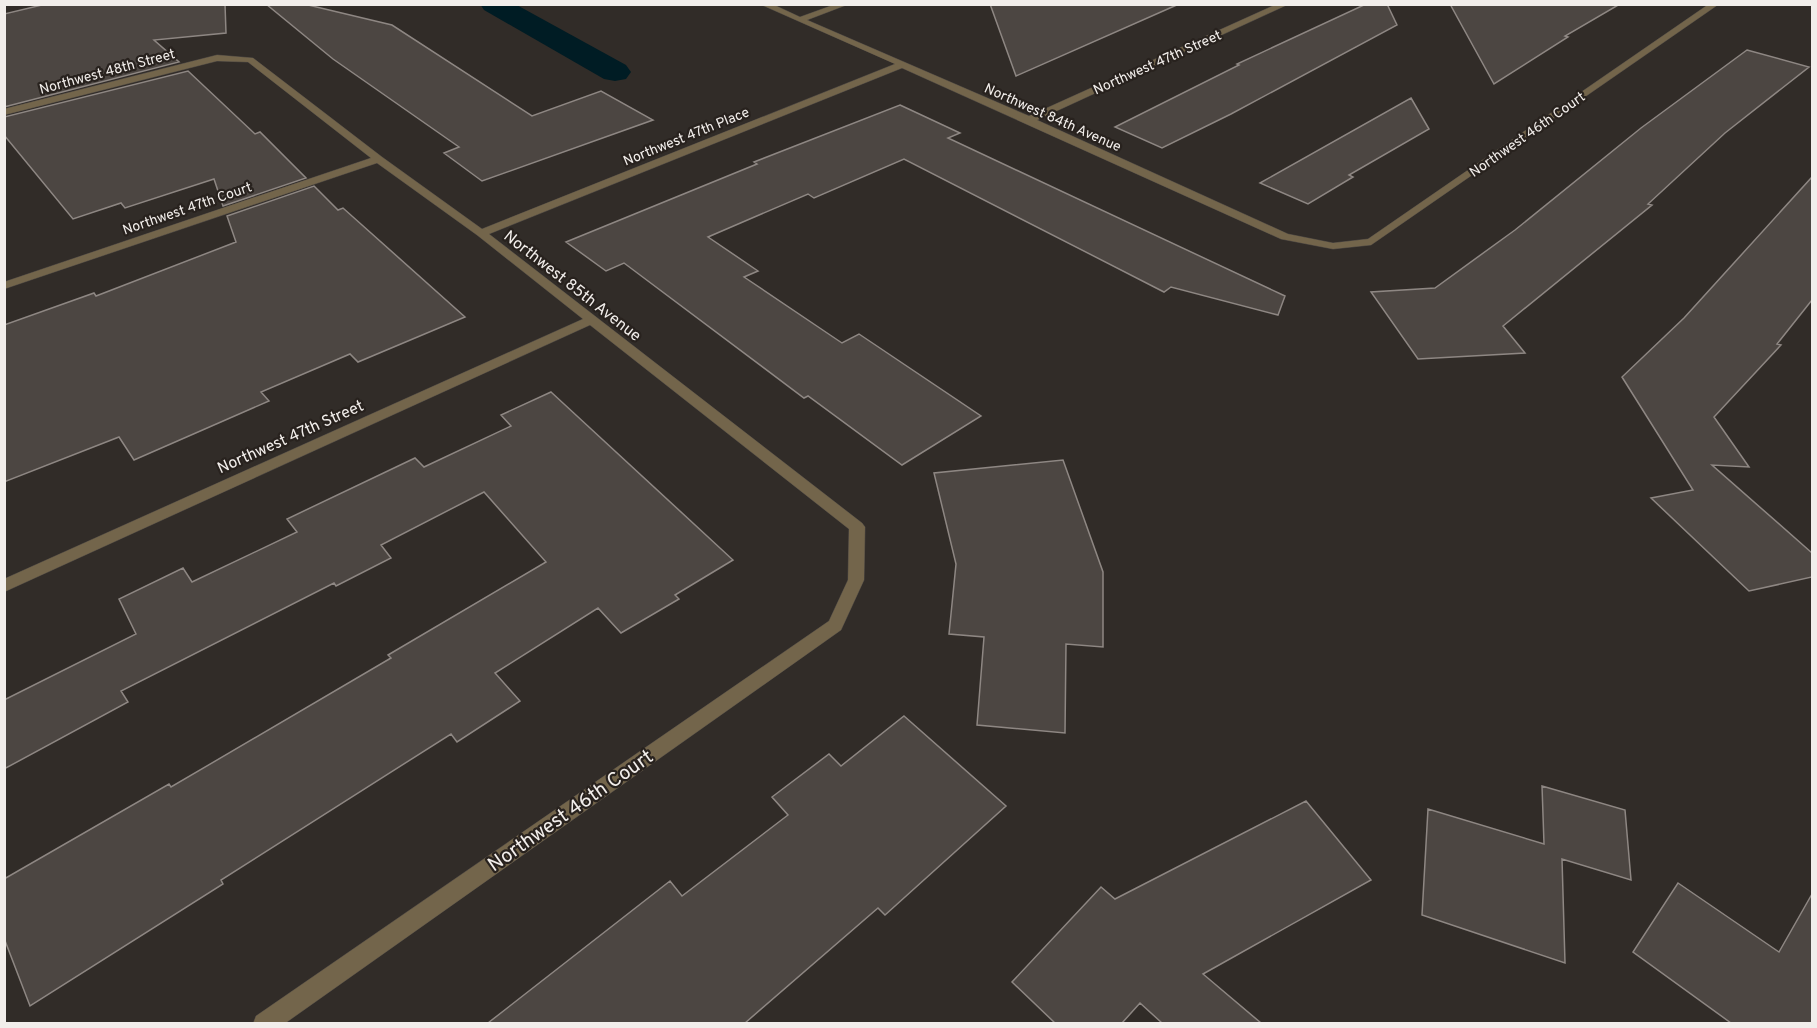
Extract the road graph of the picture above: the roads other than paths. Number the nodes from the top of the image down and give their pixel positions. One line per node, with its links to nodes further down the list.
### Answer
1 (764, 4): 5 (street, Northwest 84th Avenue)
2 (845, 4): 5 (street)
3 (1285, 4): 9 (street, Northwest 47th Street)
4 (1715, 4): 12 (street, Northwest 46th Court)
5 (799, 20): 7 (street, Northwest 84th Avenue)
6 (217, 58): 8 (street, Northwest 48th Street); 10 (street, Northwest 85th Avenue)
7 (901, 65): 9 (street, Northwest 84th Avenue); 11 (street, Northwest 47th Place)
8 (4, 112)
9 (1029, 120): 12 (street, Northwest 84th Avenue)
10 (378, 159): 11 (street, Northwest 85th Avenue); 13 (street, Northwest 47th Court)
11 (481, 233): 14 (street, Northwest 85th Avenue)
12 (1333, 246)
13 (4, 286)
14 (590, 320): 15 (street, Northwest 85th Avenue); 16 (street, Northwest 47th Street)
15 (856, 580): 17 (street, Northwest 46th Court)
16 (4, 586)
17 (264, 1023)

